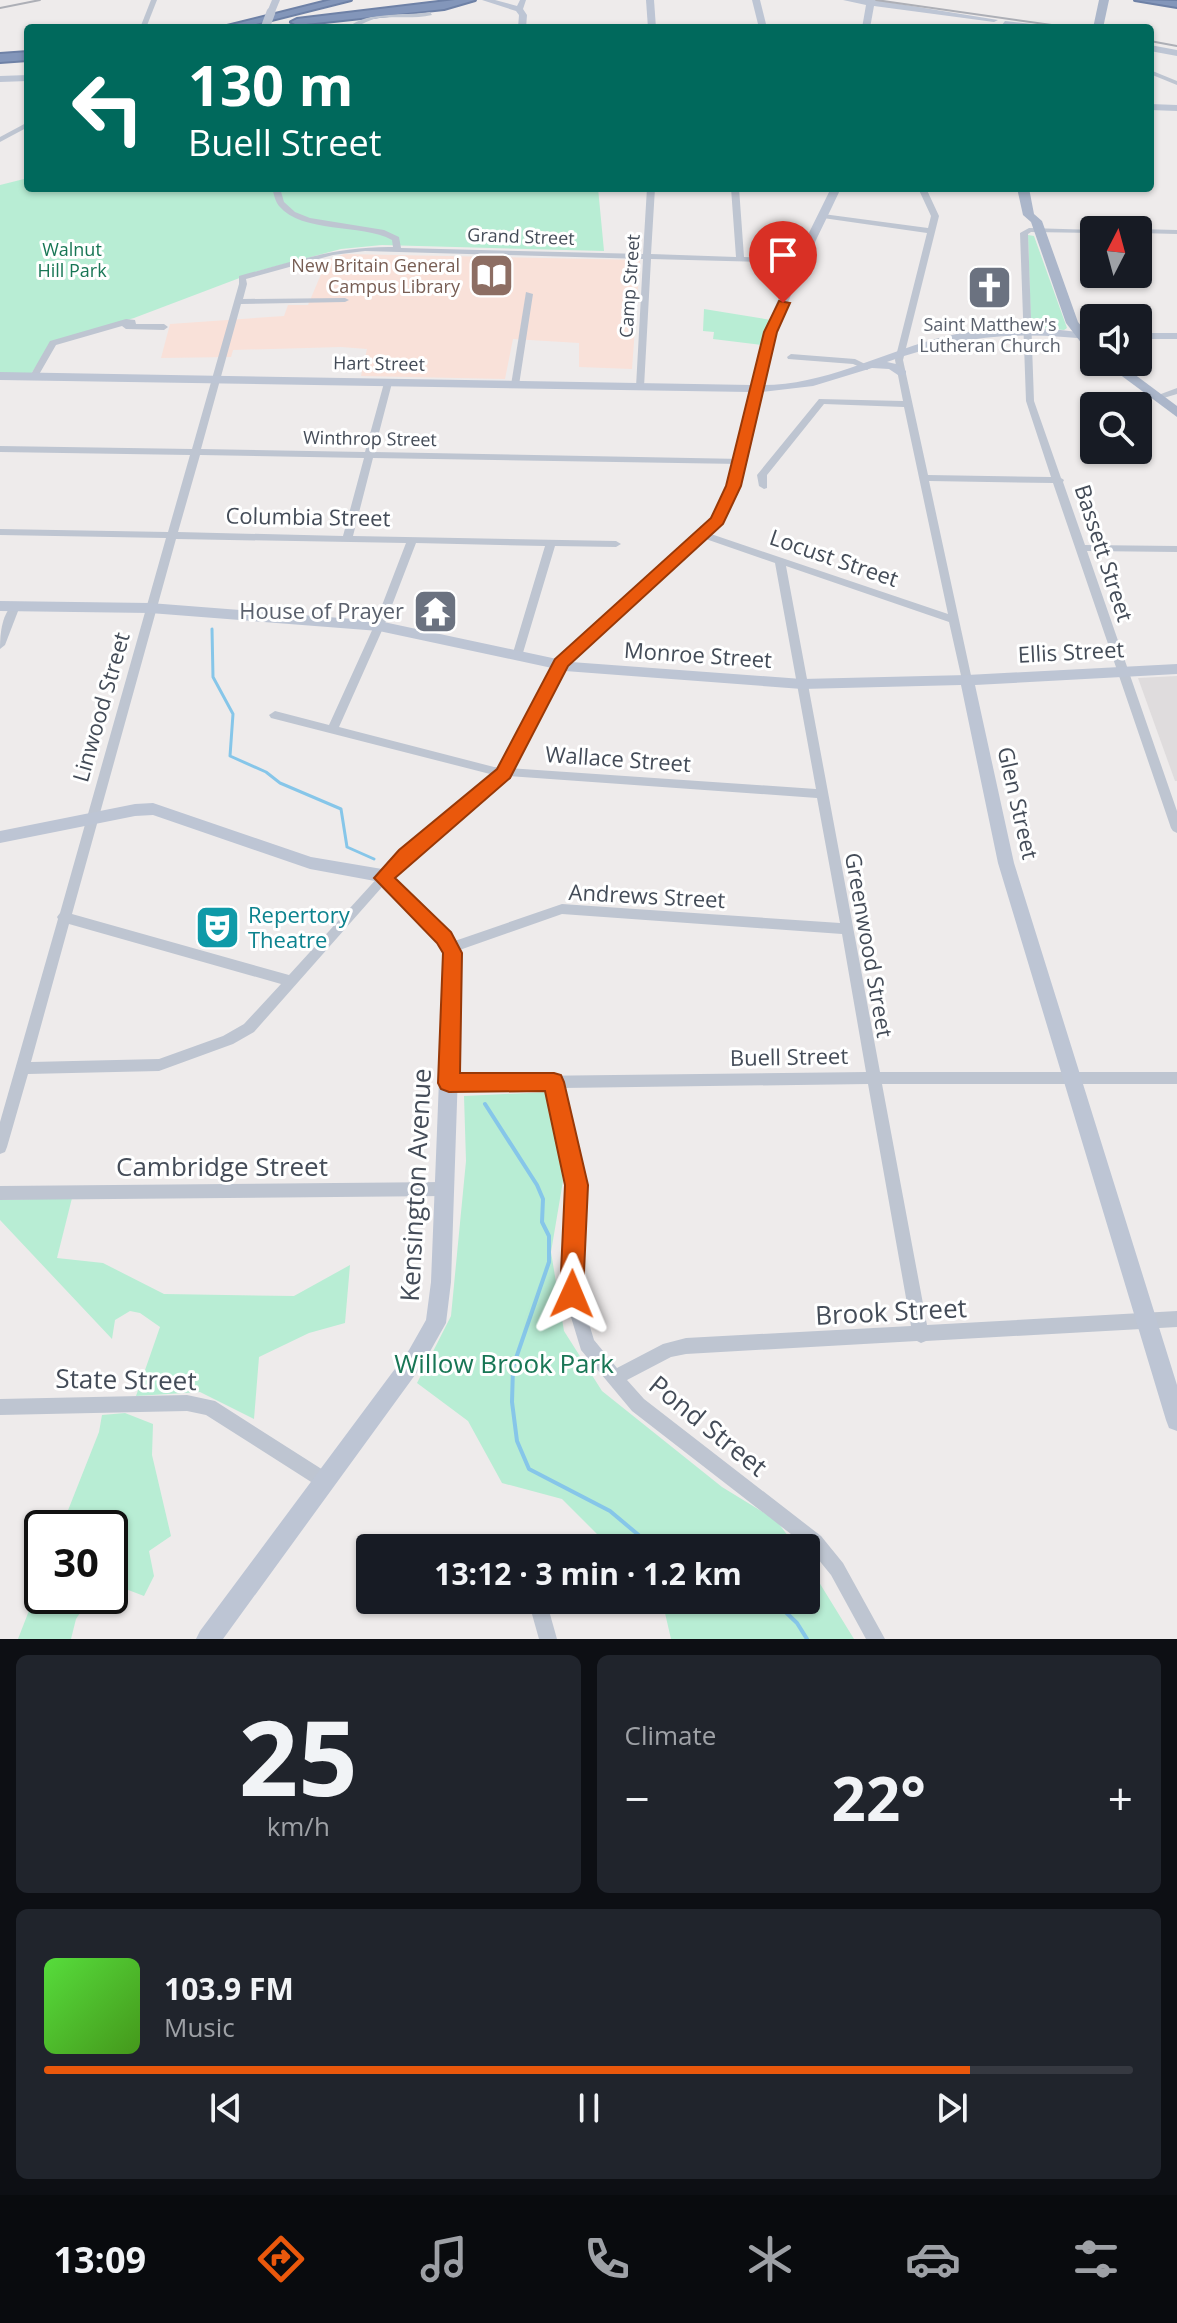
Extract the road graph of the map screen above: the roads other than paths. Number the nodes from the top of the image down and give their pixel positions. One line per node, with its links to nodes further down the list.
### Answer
1 (154, 0): 19 (street)
2 (276, 0): 22 (street, bridge)
3 (325, 0): 20 (highway)
4 (345, 0): 21 (highway)
5 (380, 0): 18 (highway)
6 (469, 0): 18 (highway)
7 (486, 0): 16 (street)
8 (650, 0): 25 (street)
9 (756, 0): 26 (street)
10 (847, 0): 14 (street)
11 (1104, 0): 29 (main road)
12 (1115, 0): 29 (main road)
13 (1141, 0): 15 (highway)
14 (871, 2): 27 (street); 28 (street)
15 (1177, 4)
16 (521, 5)
17 (430, 14): 24 (street)
18 (297, 22): 23 (highway)
19 (145, 24)
20 (238, 24)
21 (240, 24)
22 (266, 24)
23 (289, 24)
24 (355, 24)
25 (652, 24)
26 (762, 24)
27 (867, 24)
28 (981, 24)
29 (1105, 24)
30 (24, 47): 32 (highway)
31 (1154, 47): 33 (street)
32 (0, 50)
33 (1177, 52)
34 (24, 56): 35 (highway)
35 (0, 58)
36 (1154, 74): 39 (street)
37 (24, 78): 38 (street)
38 (0, 79)
39 (1177, 83)
40 (1154, 108): 41 (street)
41 (1175, 111)
42 (24, 126): 43 (street)
43 (0, 140)
44 (277, 192): 57 (street)
45 (651, 192): 58 (street, Camp Street)
46 (735, 192): 59 (street)
47 (834, 192): 51 (street)
48 (924, 192): 54 (street, Glen Street)
49 (1025, 192): 52 (main road)
50 (1034, 192): 52 (main road)
51 (823, 216): 54 (street); 60 (street)
52 (1035, 218): 53 (street); 66 (street, Bassett Street); 67 (main road)
53 (1080, 228)
54 (931, 231): 70 (street, Glen Street)
55 (1152, 231): 56 (street)
56 (1177, 232)
57 (397, 249): 58 (street, Grand Street); 61 (street, Grand Street)
58 (648, 257): 59 (street, Grand Street); 80 (street, Camp Street)
59 (740, 259): 60 (street, Grand Street)
60 (803, 261): 81 (street)
61 (242, 278): 64 (street, Linwood Street)
62 (529, 294): 79 (street)
63 (345, 300): 64 (street)
64 (237, 302): 77 (street, Linwood Street)
65 (164, 327): 75 (street)
66 (1027, 333): 67 (street, Hart Street); 70 (street, Hart Street); 91 (street, Bassett Street)
67 (1079, 335)
68 (1152, 336): 69 (street)
69 (1177, 336)
70 (899, 355): 72 (street, Hart Street); 73 (street, Glen Street)
71 (791, 357): 72 (street)
72 (871, 366): 73 (street); 81 (street, Hart Street)
73 (902, 373): 84 (street, Glen Street)
74 (0, 376): 75 (street, Hart Street)
75 (34, 376): 77 (street, Hart Street)
76 (1129, 376): 83 (main road)
77 (215, 379): 78 (street, Hart Street); 87 (street, Linwood Street)
78 (388, 383): 79 (street, Hart Street); 88 (street)
79 (515, 385): 80 (street, Hart Street)
80 (640, 387): 81 (street, Hart Street)
81 (757, 389): 89 (street)
82 (1177, 391): 83 (street)
83 (1157, 397): 85 (main road)
84 (908, 404): 90 (street, Glen Street); 92 (street)
85 (1177, 413)
86 (0, 449): 87 (street, Winthrop Street)
87 (195, 452): 88 (street, Winthrop Street); 94 (street, Linwood Street)
88 (369, 455): 89 (street, Winthrop Street); 96 (street)
89 (740, 461): 95 (street)
90 (924, 478): 91 (street); 105 (street, Glen Street)
91 (1059, 480): 100 (street, Bassett Street)
92 (764, 486)
93 (0, 532): 94 (street, Columbia Street)
94 (171, 535): 96 (street, Columbia Street); 104 (street, Linwood Street)
95 (704, 535): 102 (street, Locust Street); 109 (street)
96 (347, 539): 97 (street, Columbia Street)
97 (413, 539): 98 (street, Columbia Street); 106 (street)
98 (551, 542): 99 (street, Columbia Street); 108 (street)
99 (616, 544)
100 (1081, 548): 101 (street); 111 (street, Bassett Street)
101 (1177, 549)
102 (780, 560): 105 (street, Locust Street); 113 (street, Greenwood Street)
103 (7, 606): 104 (street, Monroe Street); 107 (street)
104 (150, 608): 106 (street, Monroe Street); 120 (street, Linwood Street)
105 (951, 619): 112 (street, Glen Street)
106 (379, 626): 108 (street, Monroe Street); 115 (street)
107 (0, 645)
108 (517, 656): 109 (street, Monroe Street)
109 (560, 665): 113 (street, Monroe Street); 116 (street)
110 (1177, 669): 111 (street, Ellis Street)
111 (1123, 672): 112 (street, Ellis Street); 118 (street, Bassett Street)
112 (967, 680): 113 (street, Monroe Street); 131 (street, Glen Street)
113 (802, 684): 119 (street, Greenwood Street)
114 (275, 715): 115 (street, Wallace Street)
115 (333, 729): 116 (street, Wallace Street)
116 (505, 772): 119 (street, Wallace Street); 123 (street)
117 (1177, 788): 118 (street)
118 (1163, 789): 121 (street, Bassett Street)
119 (821, 794): 125 (street, Greenwood Street)
120 (90, 818): 122 (street); 123 (street); 124 (street, Linwood Street)
121 (1177, 828)
122 (0, 837)
123 (384, 878): 126 (street); 127 (street)
124 (63, 917): 127 (street); 128 (street, Linwood Street)
125 (847, 929): 126 (street, Andrews Street); 129 (street, Greenwood Street)
126 (451, 948): 133 (street, Kensington Avenue)
127 (291, 981): 128 (street)
128 (22, 1068): 134 (street, Linwood Street)
129 (872, 1078): 131 (street, Buell Street); 132 (street, Buell Street); 139 (street, Greenwood Street)
130 (1177, 1078): 131 (street, Buell Street)
131 (1073, 1079): 138 (street, Glen Street)
132 (554, 1082): 133 (street, Buell Street); 140 (street, Pond Street)
133 (449, 1083): 135 (street, Kensington Avenue)
134 (0, 1147)
135 (445, 1189): 136 (street, Cambridge Street); 143 (street, Kensington Avenue)
136 (0, 1193)
137 (1177, 1319): 138 (street, Brook Street)
138 (1147, 1321): 139 (street, Brook Street); 142 (street, Glen Street)
139 (921, 1335): 140 (street, Brook Street)
140 (614, 1378): 147 (street, Pond Street)
141 (0, 1407): 143 (street, State Street)
142 (1177, 1420)
143 (325, 1481): 145 (street, Kensington Avenue)
144 (541, 1614): 146 (street)
145 (208, 1639)
146 (548, 1639)
147 (876, 1639)

